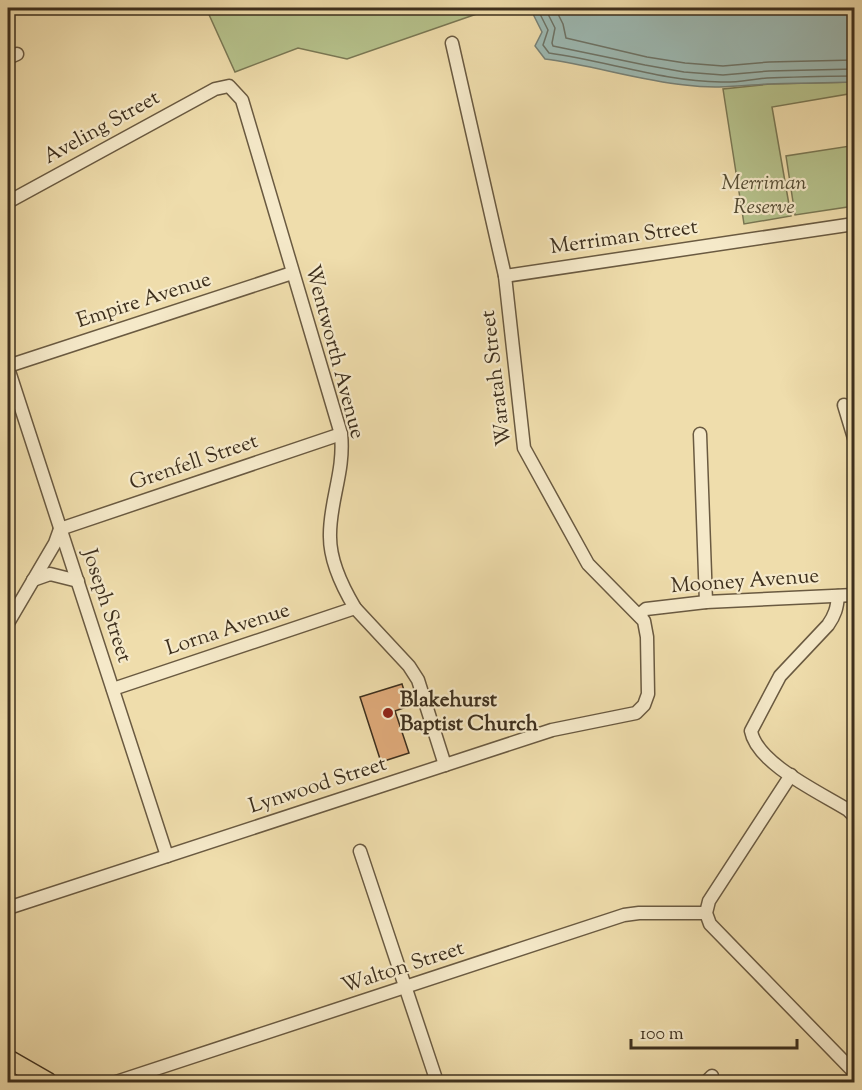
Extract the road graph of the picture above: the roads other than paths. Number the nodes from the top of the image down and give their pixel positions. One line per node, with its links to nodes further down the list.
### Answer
1 (452, 43): 6 (street, Waratah Street)
2 (215, 89): 3 (street, Aveling Street); 5 (street, Wentworth Avenue)
3 (8, 202)
4 (855, 224): 6 (street, Merriman Street)
5 (292, 273): 7 (street, Empire Avenue); 10 (street, Wentworth Avenue)
6 (506, 276): 19 (street, Waratah Street)
7 (8, 367): 12 (street, Joseph Street)
8 (844, 405): 11 (street)
9 (700, 434): 17 (street)
10 (341, 435): 12 (street, Grenfell Street); 18 (street, Wentworth Avenue)
11 (855, 438)
12 (60, 529): 13 (street); 14 (street, Joseph Street)
13 (33, 580): 14 (street); 20 (street)
14 (78, 581): 21 (street, Joseph Street)
15 (855, 595): 16 (street, Mooney Avenue)
16 (837, 596): 17 (street, Mooney Avenue); 24 (street)
17 (706, 602): 19 (street, Mooney Avenue)
18 (355, 608): 21 (street, Lorna Avenue); 23 (street, Wentworth Avenue)
19 (639, 615): 22 (street, Waratah Street)
20 (8, 623)
21 (113, 689): 27 (street, Joseph Street)
22 (641, 710): 23 (street, Lynwood Street)
23 (445, 765): 27 (street, Lynwood Street)
24 (791, 775): 25 (street); 29 (street)
25 (855, 816)
26 (360, 851): 30 (street)
27 (166, 856): 28 (street, Lynwood Street)
28 (8, 908)
29 (706, 913): 30 (street, Walton Street); 32 (street)
30 (405, 987): 34 (street, Walton Street); 35 (street)
31 (8, 1059): 33 (highway)
32 (855, 1072)
33 (48, 1083)
34 (116, 1083)
35 (437, 1083)

